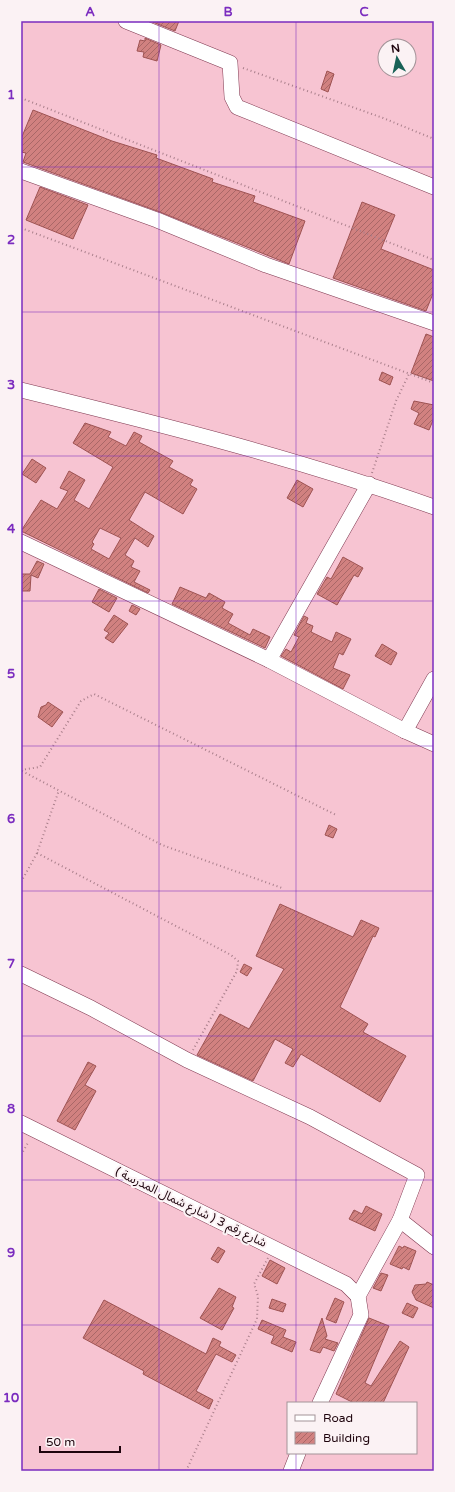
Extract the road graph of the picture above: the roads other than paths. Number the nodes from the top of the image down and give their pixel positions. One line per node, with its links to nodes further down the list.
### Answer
1 (126, 21): 3 (street)
2 (21, 171): 4 (street)
3 (434, 187)
4 (434, 323)
5 (21, 390): 6 (street)
6 (369, 484): 7 (street); 9 (street)
7 (434, 507)
8 (21, 542): 9 (street)
9 (269, 660): 11 (street)
10 (434, 679): 11 (street)
11 (405, 731): 12 (street)
12 (434, 744)
13 (21, 974): 15 (street)
14 (21, 1122): 17 (street, شارع رقم 3 ( شارع شمال المدرسة ))
15 (400, 1220): 16 (street); 17 (street)
16 (434, 1247)
17 (358, 1296): 18 (street)
18 (320, 1402)
19 (298, 1454): 20 (street)
20 (291, 1471)

